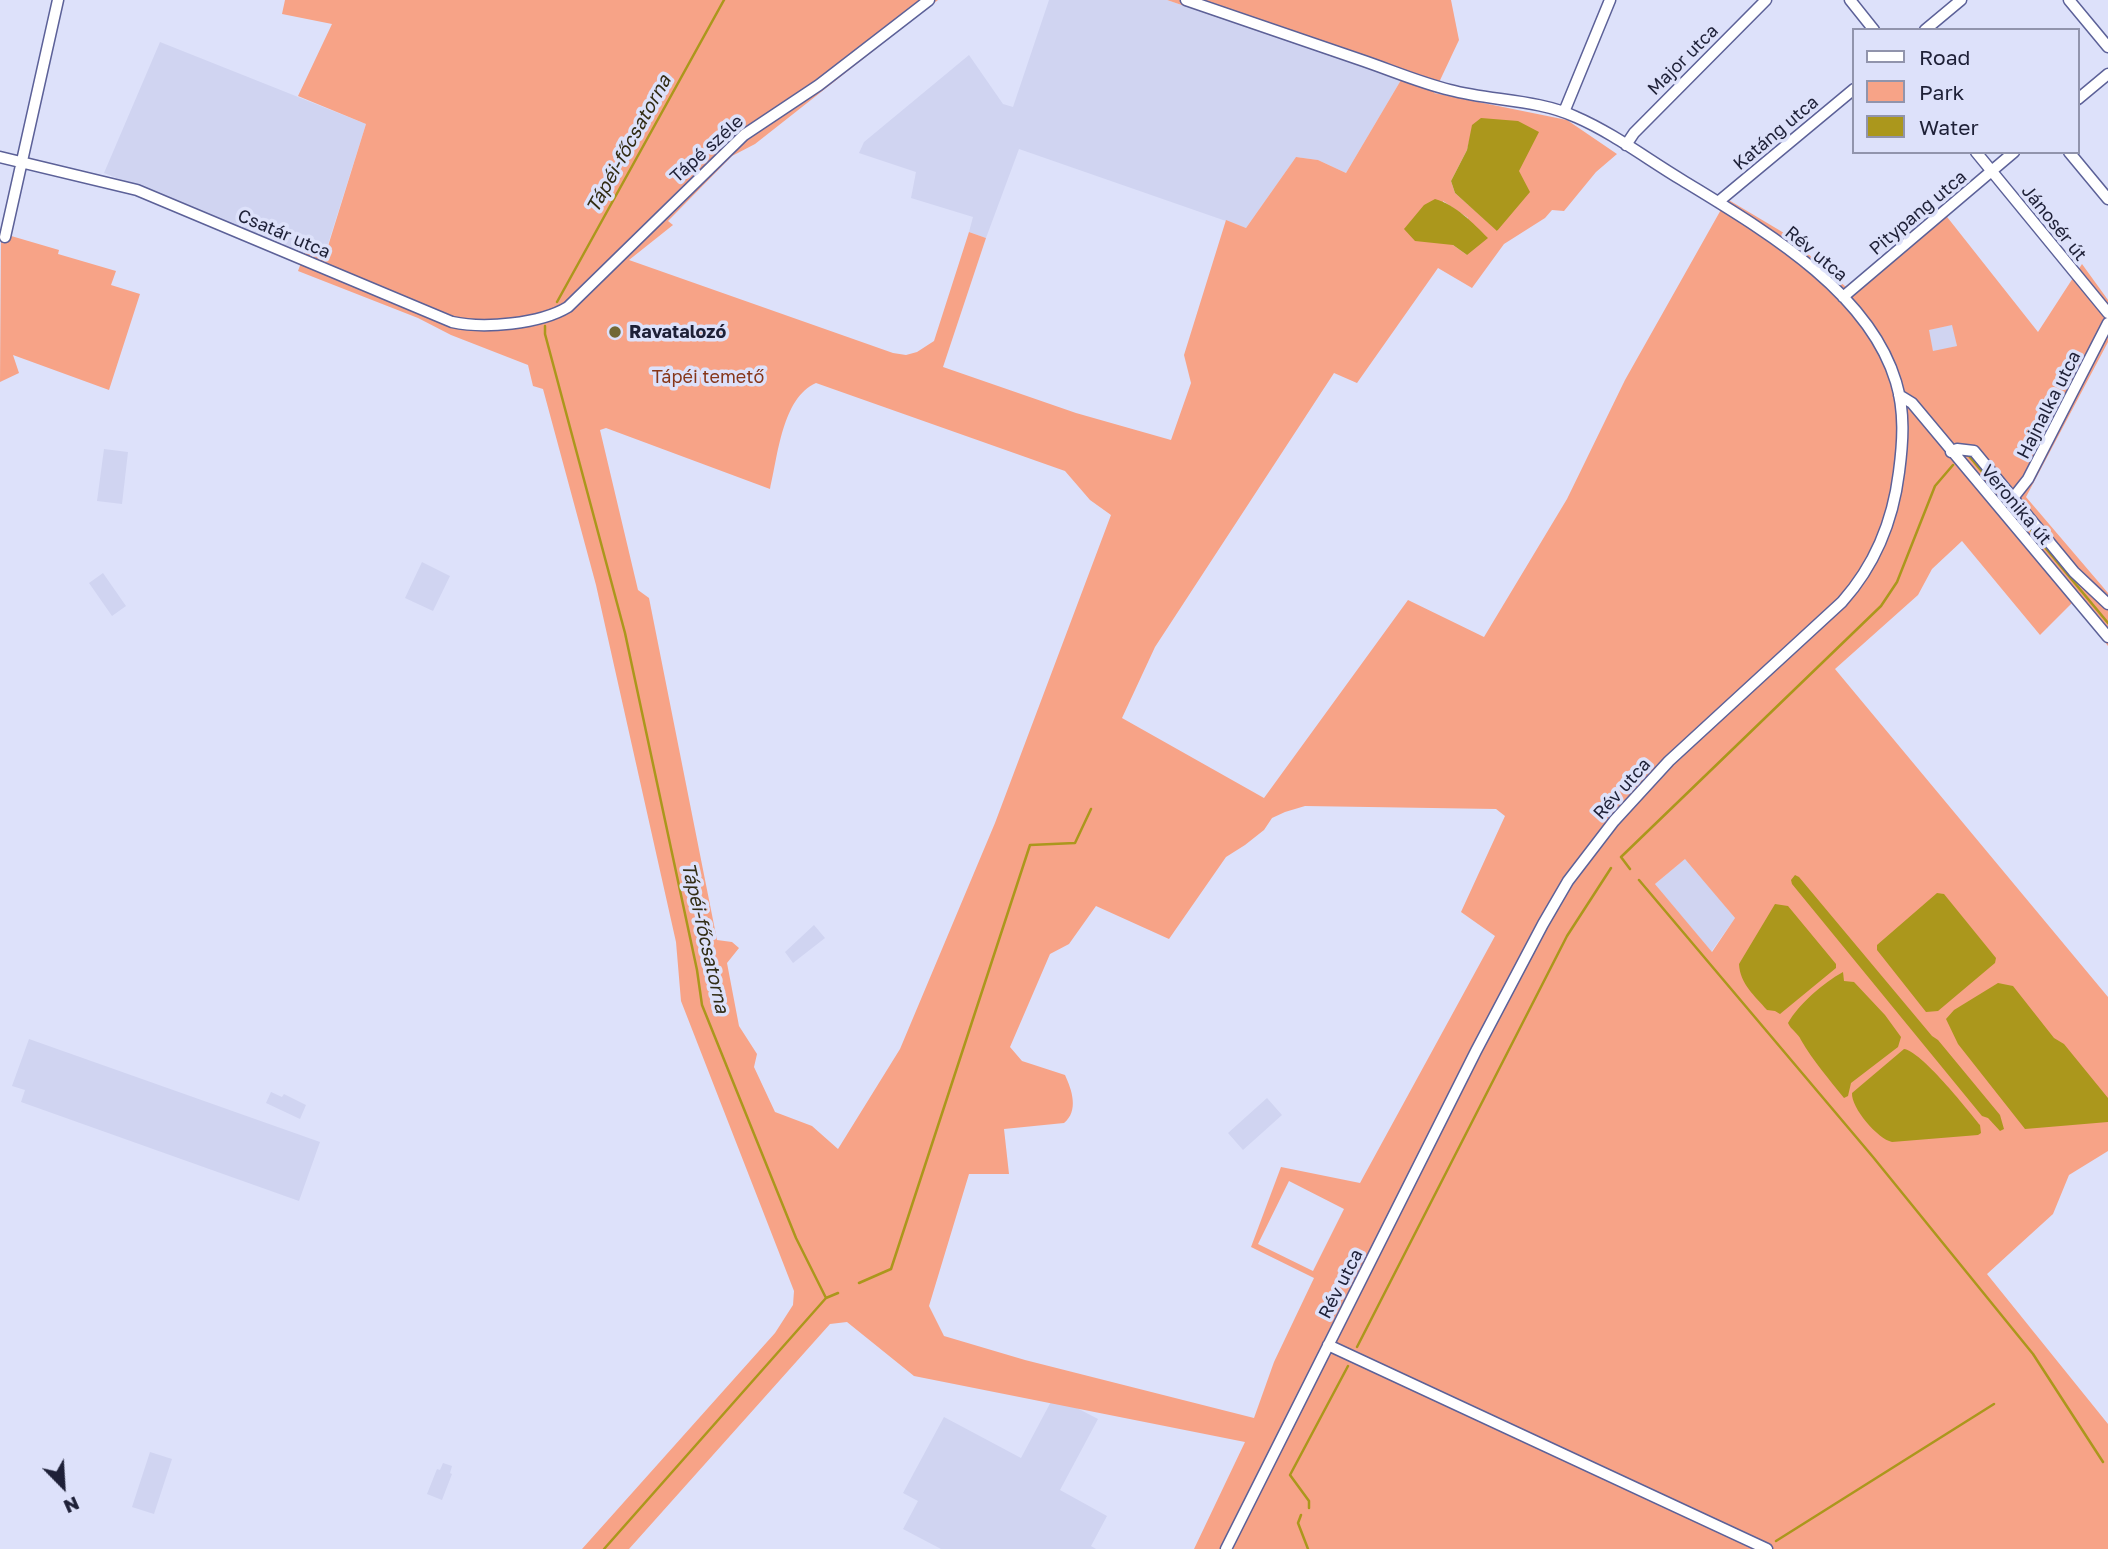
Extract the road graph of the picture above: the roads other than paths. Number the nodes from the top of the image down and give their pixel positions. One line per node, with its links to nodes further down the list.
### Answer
1 (58, 0): 21 (street)
2 (929, 0): 27 (street, Tápé széle)
3 (1186, 0): 15 (street, Rév utca)
4 (1610, 0): 15 (street)
5 (1766, 0): 16 (street, Major utca)
6 (1850, 0): 9 (street)
7 (1961, 0): 10 (street)
8 (2069, 0): 11 (street)
9 (1872, 28)
10 (1927, 28)
11 (2108, 47)
12 (2108, 74): 14 (street)
13 (1853, 90): 24 (street, Katáng utca)
14 (2080, 97)
15 (1564, 112): 16 (street, Rév utca)
16 (1626, 145): 24 (street, Rév utca)
17 (1978, 154): 22 (street, Jánosér út)
18 (2012, 154): 22 (street, Pitypang utca)
19 (2071, 154): 23 (street)
20 (0, 157): 21 (street, Csatár utca)
21 (22, 163): 25 (street); 27 (street, Csatár utca)
22 (1992, 171): 26 (street, Pitypang utca); 28 (street, Jánosér út)
23 (2108, 199)
24 (1718, 202): 26 (street, Rév utca)
25 (5, 237)
26 (1843, 297): 30 (street, Rév utca)
27 (555, 313)
28 (2108, 313)
29 (2108, 323): 32 (street, Hajnalka utca)
30 (1899, 395): 31 (street, Veronika út); 35 (street, Rév utca)
31 (1951, 452): 32 (street); 34 (street, Veronika út)
32 (2013, 498): 33 (street)
33 (2108, 604)
34 (2108, 637)
35 (1328, 1345): 36 (street, Rév utca); 37 (street)
36 (1226, 1549)
37 (1767, 1549)

